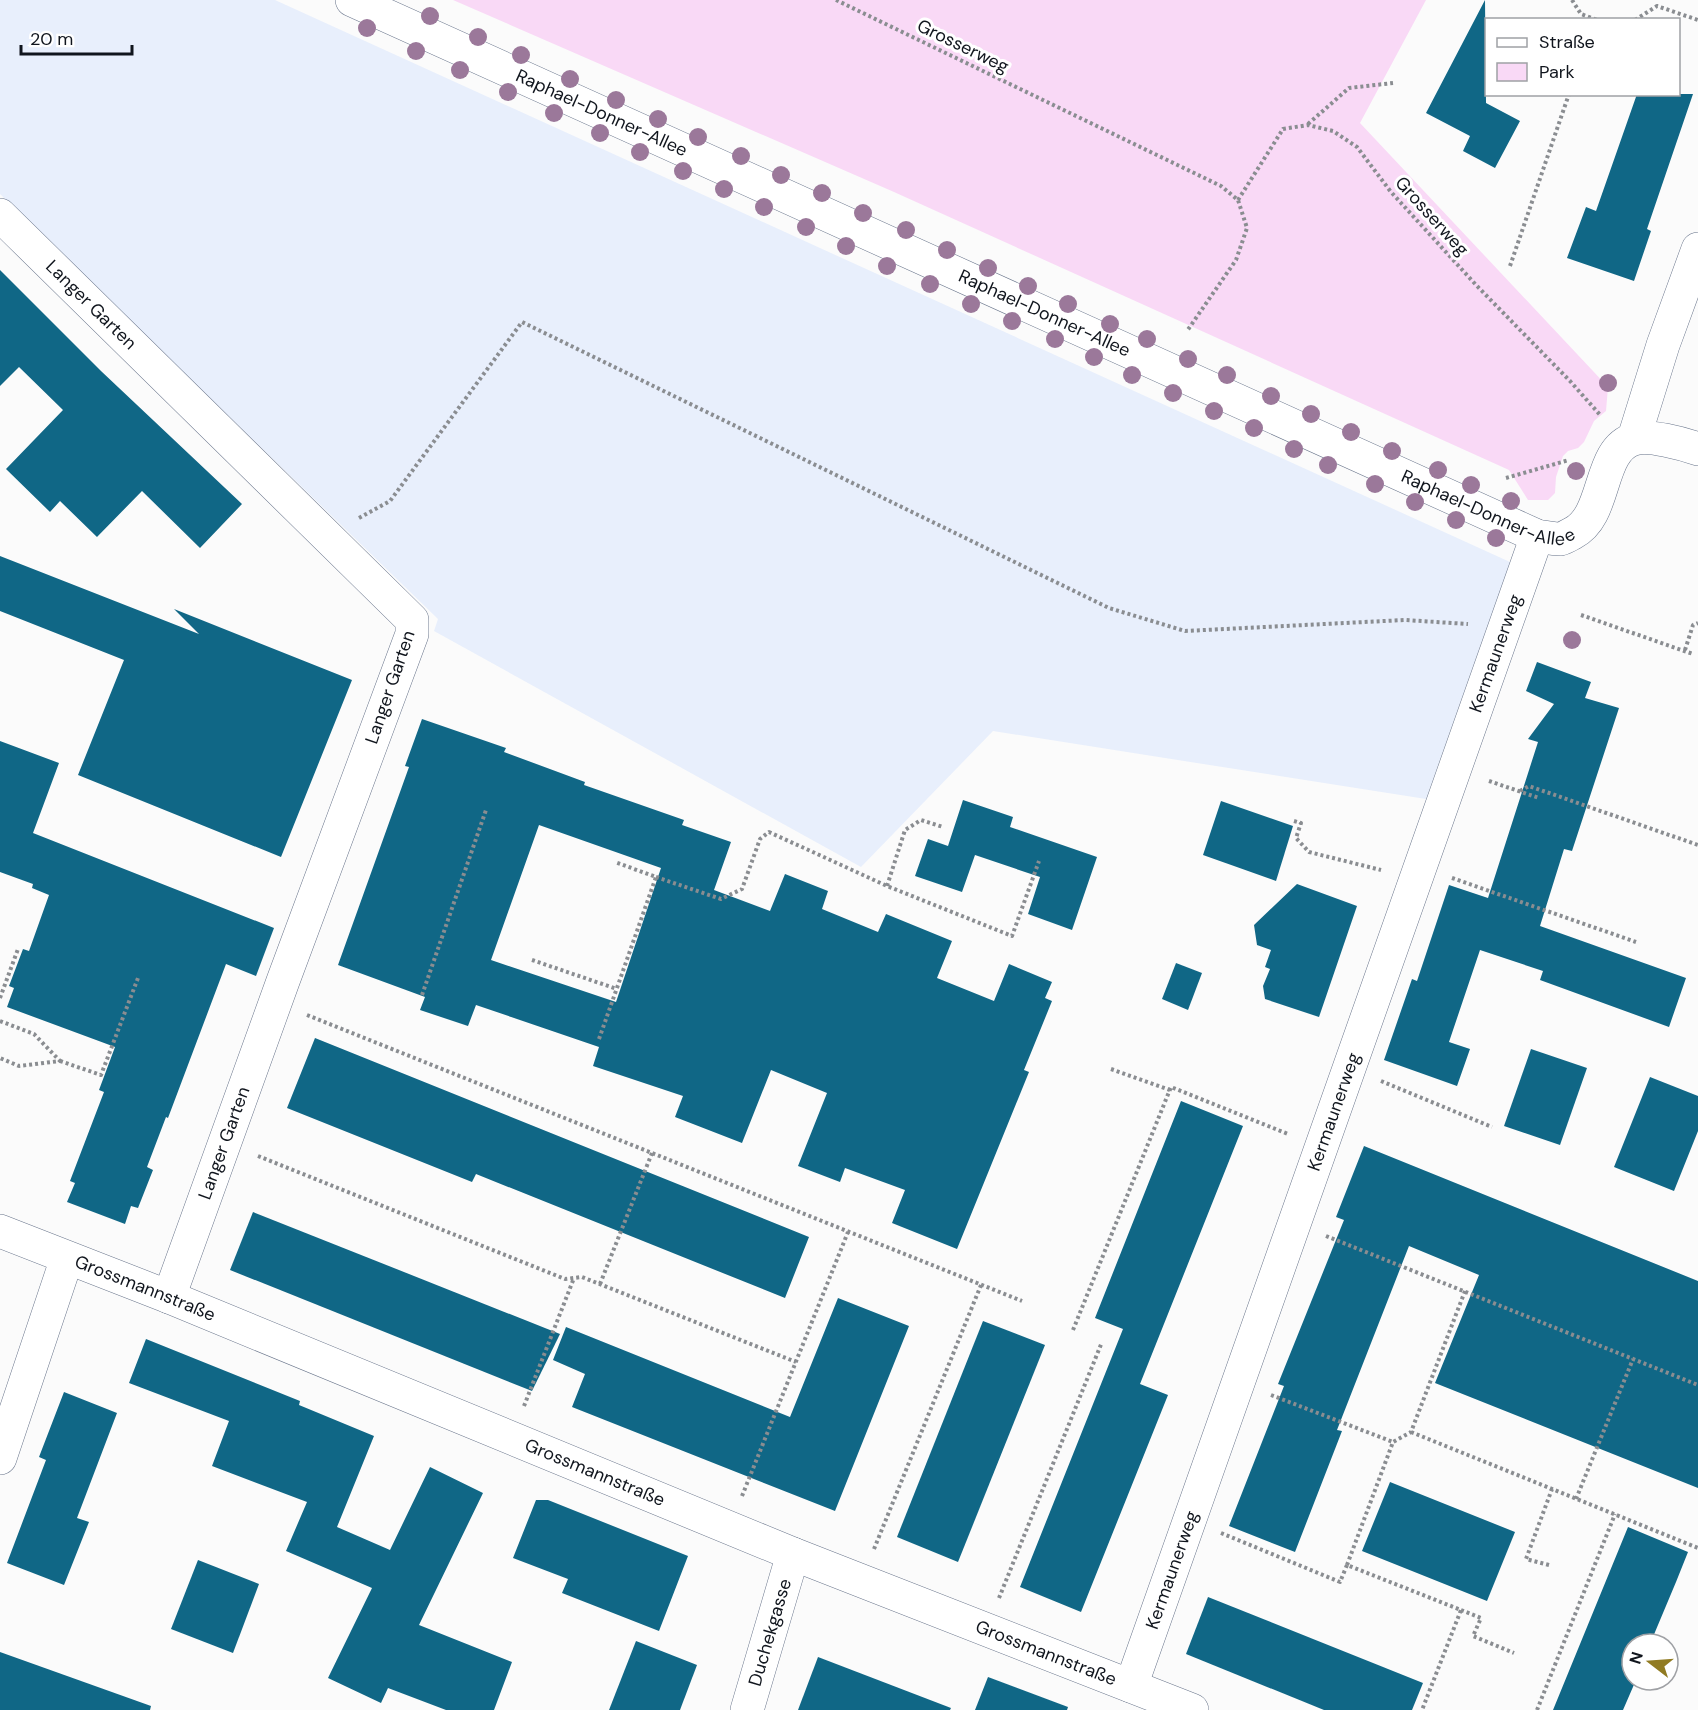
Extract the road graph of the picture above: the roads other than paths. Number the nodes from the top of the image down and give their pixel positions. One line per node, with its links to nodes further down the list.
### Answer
1 (352, 0): 6 (street, Raphael-Donner-Allee)
2 (0, 215): 9 (street, Langer Garten)
3 (1698, 249): 4 (street)
4 (1634, 438): 5 (street); 6 (street, Raphael-Donner-Allee)
5 (1698, 449)
6 (1537, 536): 12 (street, Kermaunerweg)
7 (0, 1231): 8 (street, Grossmannstraße)
8 (67, 1258): 9 (street, Grossmannstraße); 10 (street)
9 (169, 1297): 11 (street, Grossmannstraße)
10 (0, 1458)
11 (793, 1554): 12 (street, Grossmannstraße); 13 (street, Duchekgasse)
12 (1131, 1686): 14 (street, Grossmannstraße)
13 (747, 1710)
14 (1192, 1710)

